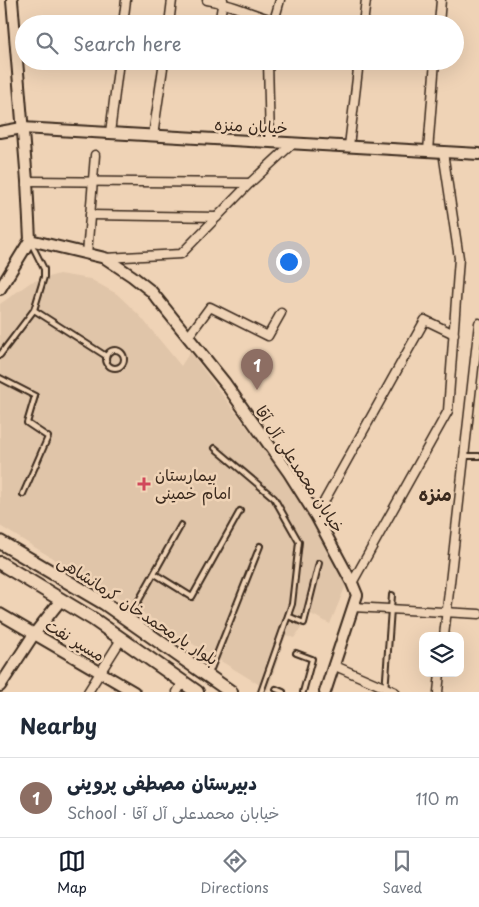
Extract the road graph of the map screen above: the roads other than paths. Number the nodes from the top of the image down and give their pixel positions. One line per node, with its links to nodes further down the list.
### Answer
1 (126, 0): 9 (street)
2 (172, 0): 10 (street)
3 (207, 0): 7 (street)
4 (280, 0): 13 (street)
5 (366, 0): 14 (street)
6 (441, 0): 15 (street)
7 (223, 1): 11 (street); 12 (street)
8 (11, 2): 16 (street)
9 (124, 15)
10 (170, 15)
11 (221, 15)
12 (254, 15)
13 (275, 15)
14 (364, 15)
15 (440, 15)
16 (15, 24)
17 (20, 70): 23 (street)
18 (118, 70): 25 (street)
19 (163, 70): 26 (street)
20 (268, 70): 27 (street)
21 (358, 70): 29 (street)
22 (434, 70): 30 (street)
23 (22, 128): 24 (street, خیابان منزه); 25 (street, خیابان منزه); 34 (street)
24 (0, 132)
25 (110, 133): 26 (street, خیابان منزه)
26 (153, 136): 27 (street, خیابان منزه)
27 (270, 142): 28 (street, خیابان منزه)
28 (293, 143): 29 (street, خیابان منزه); 36 (street)
29 (349, 146): 30 (street, خیابان منزه)
30 (428, 151): 31 (street, خیابان منزه)
31 (442, 152): 32 (street, خیابان منزه); 46 (street)
32 (479, 154)
33 (95, 155): 35 (street)
34 (27, 181): 35 (street); 39 (street)
35 (93, 182): 36 (street); 37 (street)
36 (250, 183): 38 (street)
37 (90, 215): 38 (street); 40 (street)
38 (217, 217): 41 (street)
39 (30, 240): 40 (street, خیابان محمدعلی آل آقا); 42 (street); 43 (lane)
40 (86, 254): 41 (street, خیابان محمدعلی آل آقا)
41 (105, 258): 47 (street, خیابان محمدعلی آل آقا)
42 (0, 289)
43 (34, 310): 48 (lane); 49 (lane)
44 (281, 313): 47 (street)
45 (479, 323): 52 (street)
46 (454, 334): 56 (street); 64 (street)
47 (188, 337): 56 (street, خیابان محمدعلی آل آقا)
48 (0, 355)
49 (106, 356): 49 (lane)
50 (0, 378): 54 (lane)
51 (215, 448): 74 (lane)
52 (464, 456): 53 (lane); 70 (street)
53 (479, 456)
54 (23, 494)
55 (240, 511): 62 (lane)
56 (316, 516): 64 (street, خیابان محمدعلی آل آقا)
57 (181, 525): 62 (lane)
58 (0, 542): 63 (main road, بلوار یارمحمدخان کرمانشاهی)
59 (260, 546): 82 (lane)
60 (0, 563): 67 (main road, بلوار یارمحمدخان کرمانشاهی)
61 (320, 563): 74 (lane)
62 (155, 574): 75 (lane)
63 (70, 583): 66 (main road, بلوار یارمحمدخان کرمانشاهی); 67 (main road)
64 (352, 583): 68 (street, خیابان محمدعلی آل آقا)
65 (392, 595): 69 (lane)
66 (95, 598): 73 (main road); 75 (main road, بلوار یارمحمدخان کرمانشاهی)
67 (61, 600): 73 (main road, بلوار یارمحمدخان کرمانشاهی); 77 (street)
68 (353, 606): 69 (street); 80 (street, خیابان محمدعلی آل آقا)
69 (391, 609): 70 (street); 87 (lane)
70 (447, 612): 72 (street); 76 (street)
71 (0, 614): 77 (street, مسیر نفت)
72 (479, 614)
73 (87, 615): 78 (main road, بلوار یارمحمدخان کرمانشاهی)
74 (288, 616): 92 (lane)
75 (128, 620): 82 (main road, بلوار یارمحمدخان کرمانشاهی)
76 (444, 632)
77 (34, 634): 81 (street, مسیر نفت); 84 (street)
78 (122, 638): 81 (street); 85 (main road, بلوار یارمحمدخان کرمانشاهی)
79 (296, 653): 94 (lane)
80 (333, 665): 87 (street); 95 (street, خیابان محمدعلی آل آقا)
81 (100, 673): 88 (street); 89 (street, مسیر نفت)
82 (208, 676): 91 (main road, بلوار یارمحمدخان کرمانشاهی)
83 (440, 677): 97 (street)
84 (0, 686)
85 (180, 687): 90 (main road, بلوار یارمحمدخان کرمانشاهی)
86 (276, 689): 93 (lane)
87 (385, 690): 96 (street)
88 (88, 692)
89 (134, 692)
90 (197, 692)
91 (231, 692)
92 (261, 692)
93 (283, 692)
94 (304, 692)
95 (325, 692)
96 (395, 692)
97 (438, 692)

